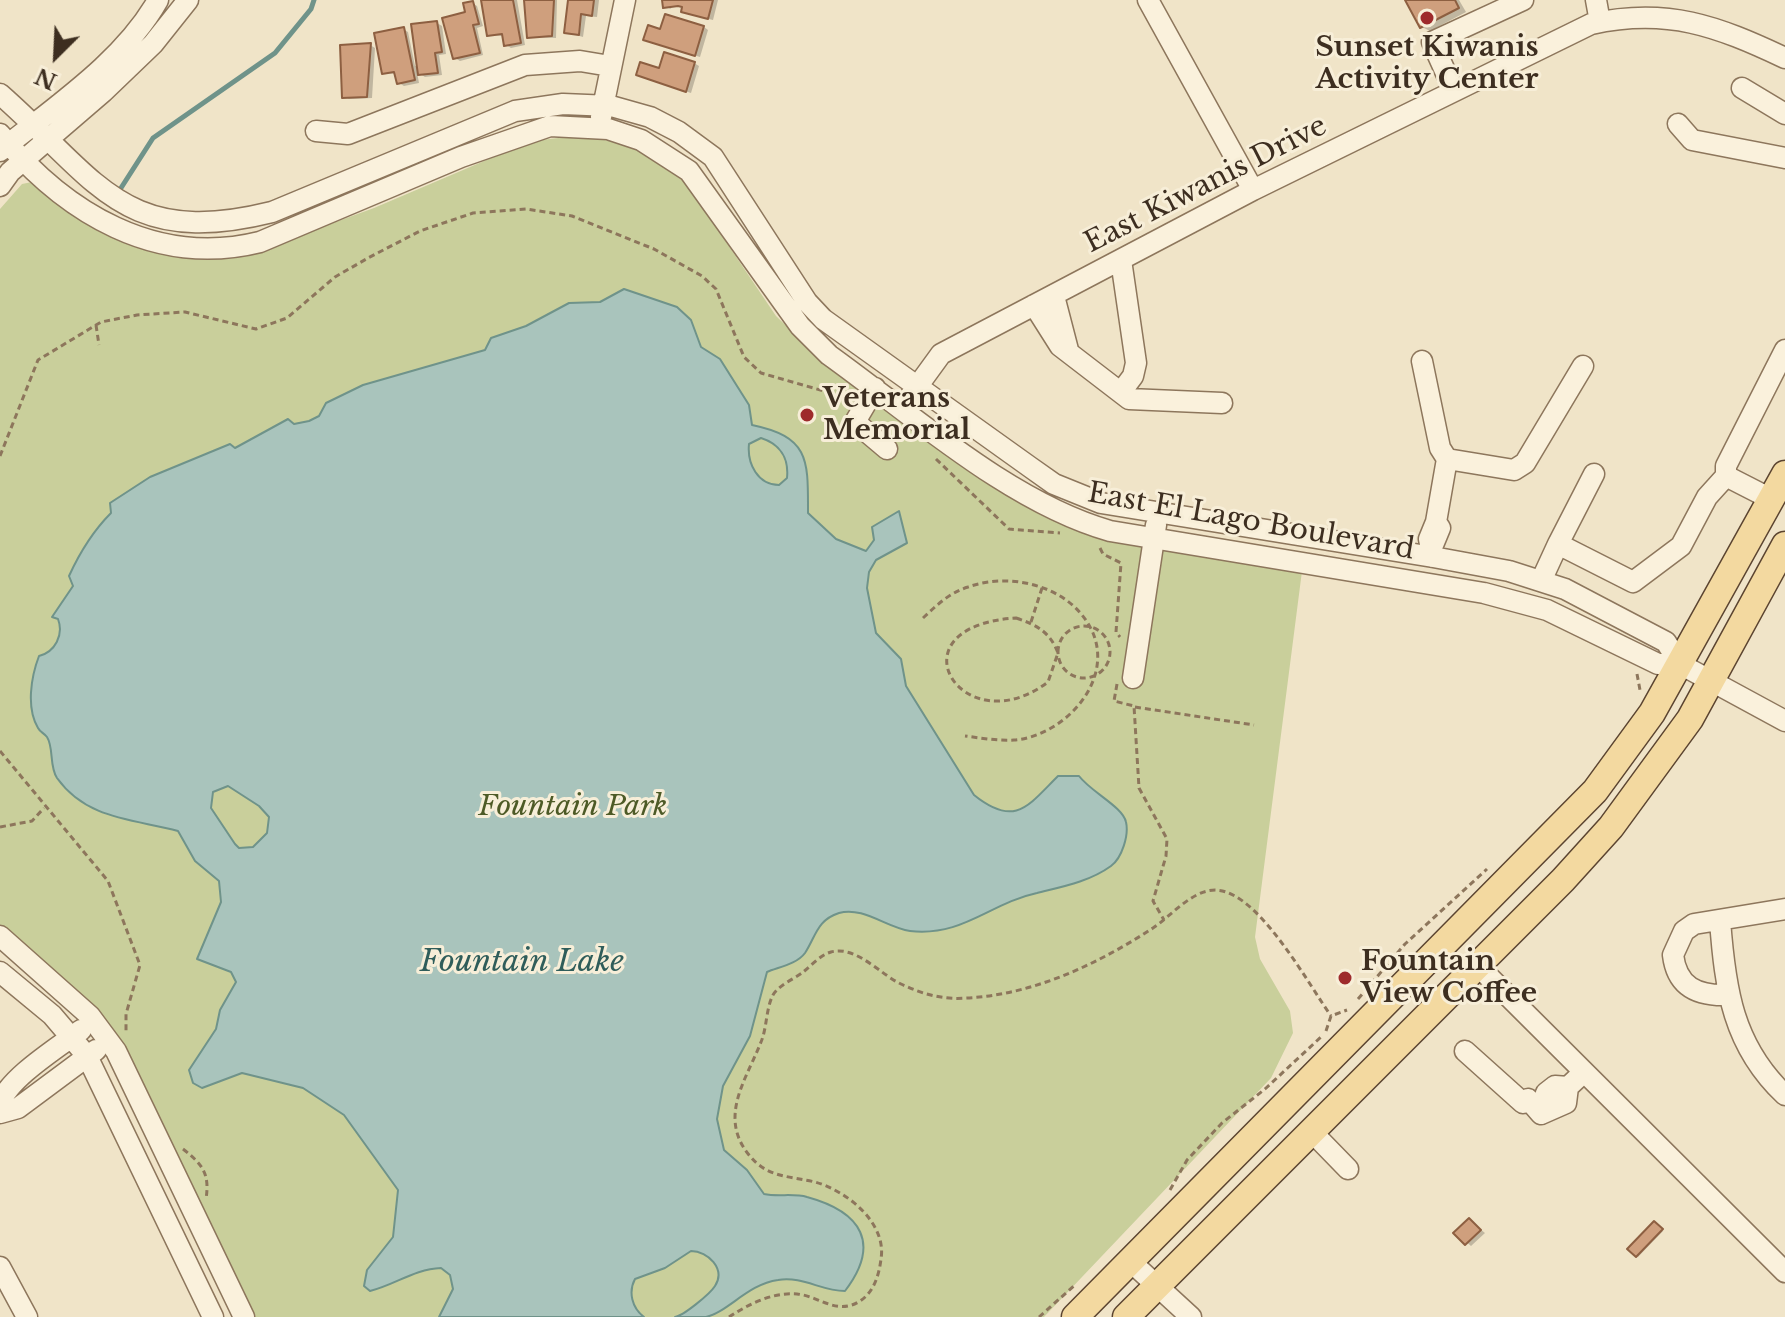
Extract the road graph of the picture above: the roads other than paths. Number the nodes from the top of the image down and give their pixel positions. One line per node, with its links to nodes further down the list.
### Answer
1 (158, 0): 15 (street)
2 (188, 0): 19 (street)
3 (625, 0): 9 (street)
4 (1148, 0): 26 (street)
5 (1523, 0): 11 (street)
6 (1596, 0): 7 (street)
7 (1600, 22): 8 (street, East Kiwanis Drive); 11 (street, East Kiwanis Drive)
8 (1785, 58)
9 (610, 66): 13 (street); 18 (street)
10 (1742, 88): 14 (street)
11 (1454, 91): 26 (street, East Kiwanis Drive)
12 (0, 94): 15 (street, East El Lago Boulevard)
13 (602, 105): 17 (street); 19 (street, East El Lago Boulevard); 23 (street, East El Lago Boulevard)
14 (1785, 114)
15 (34, 124): 19 (street, East El Lago Boulevard); 20 (street)
16 (1678, 124): 21 (street)
17 (599, 129): 22 (street, East El Lago Boulevard); 24 (street, East El Lago Boulevard)
18 (316, 131)
19 (48, 140): 22 (street)
20 (3, 143): 22 (street, East El Lago Boulevard)
21 (1785, 158)
22 (24, 160): 25 (street)
23 (724, 172): 24 (street); 34 (street, East El Lago Boulevard)
24 (702, 185): 35 (street, East El Lago Boulevard)
25 (0, 186)
26 (1253, 190): 27 (street, East Kiwanis Drive)
27 (1121, 260): 28 (street, East Kiwanis Drive); 36 (street)
28 (1054, 296): 29 (street, East Kiwanis Drive); 30 (street)
29 (1034, 305): 30 (street); 34 (street, East Kiwanis Drive)
30 (1068, 350): 36 (street)
31 (1785, 350): 43 (street)
32 (1422, 361): 40 (street)
33 (1583, 366): 40 (street)
34 (916, 387): 38 (street, East Kiwanis Drive); 45 (street, East El Lago Boulevard)
35 (875, 388): 38 (street, East El Lago Boulevard); 39 (street)
36 (1121, 392): 37 (street)
37 (1222, 403)
38 (902, 407): 47 (street, East El Lago Boulevard)
39 (887, 449)
40 (1447, 459): 50 (street)
41 (1594, 474): 48 (street)
42 (1785, 474): 44 (main road)
43 (1726, 476): 44 (street); 48 (street)
44 (1771, 499): 53 (main road)
45 (1158, 513): 46 (street, East El Lago Boulevard); 47 (street)
46 (1281, 533): 50 (street, East El Lago Boulevard); 51 (street)
47 (1153, 538): 51 (street, East El Lago Boulevard); 54 (street)
48 (1558, 544): 52 (street)
49 (1785, 545): 55 (main road)
50 (1433, 551): 52 (street, East El Lago Boulevard)
51 (1279, 558): 53 (street, East El Lago Boulevard)
52 (1541, 581): 53 (street, East El Lago Boulevard)
53 (1680, 664): 55 (street); 57 (main road)
54 (1125, 680)
55 (1712, 681): 56 (street); 61 (main road)
56 (1785, 721)
57 (1502, 872): 61 (main road); 77 (main road)
58 (1785, 909): 59 (street)
59 (1720, 920): 63 (street); 63 (street)
60 (0, 936): 64 (street)
61 (1477, 965): 70 (street); 75 (main road)
62 (0, 972): 65 (street)
63 (1727, 995): 72 (street)
64 (93, 1020): 65 (street); 66 (street)
65 (73, 1036): 68 (street); 69 (street)
66 (117, 1040): 68 (street); 84 (street)
67 (1465, 1051): 70 (street)
68 (87, 1056): 71 (street); 83 (street)
69 (44, 1059): 71 (street); 73 (street)
70 (1584, 1072): 79 (street)
71 (58, 1078): 74 (street)
72 (1785, 1095)
73 (0, 1104)
74 (0, 1113)
75 (1311, 1131): 76 (street); 80 (main road)
76 (1348, 1169)
77 (1130, 1261): 80 (street); 81 (main road)
78 (0, 1267): 82 (street)
79 (1785, 1272)
80 (1155, 1286): 85 (main road); 86 (street)
81 (1087, 1304)
82 (27, 1317)
83 (213, 1317)
84 (244, 1317)
85 (1126, 1317)
86 (1191, 1317)

